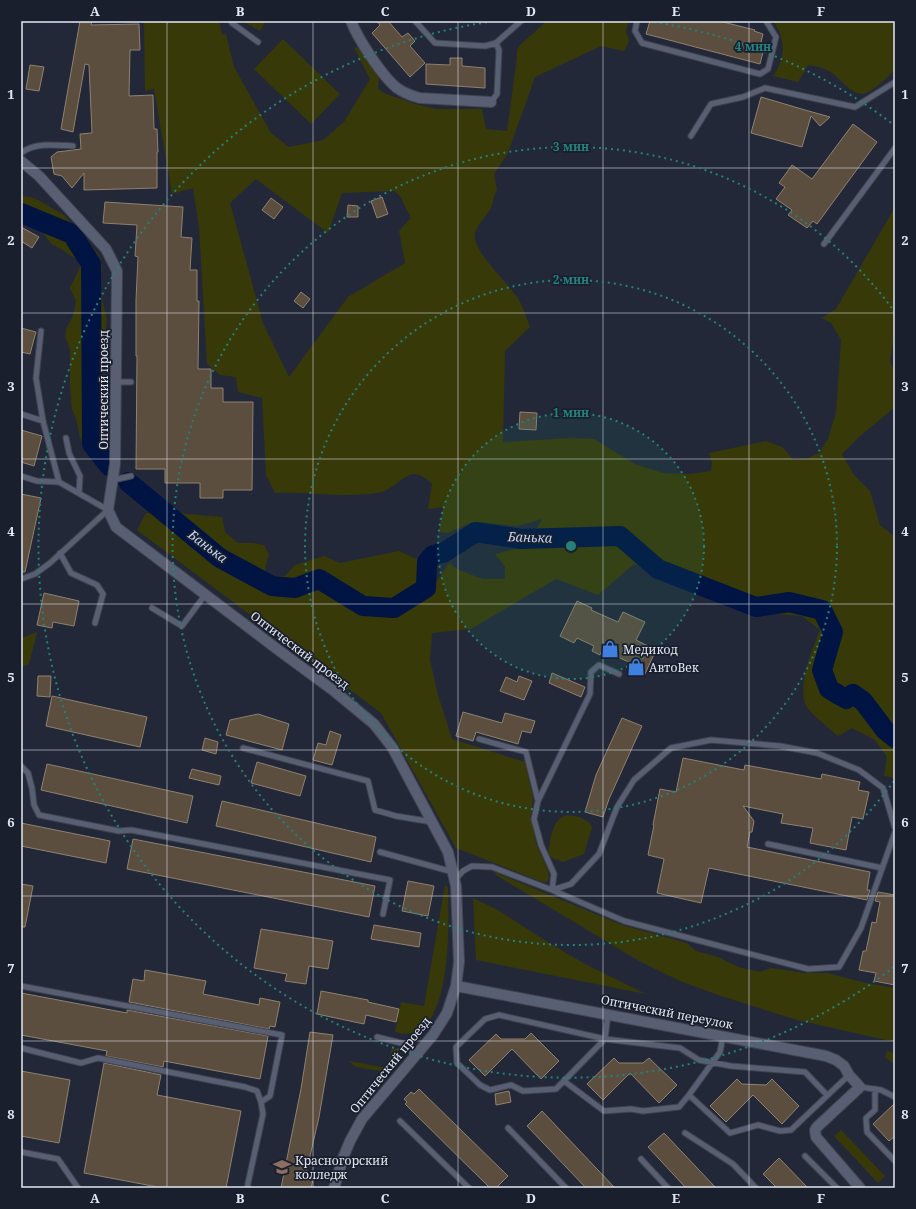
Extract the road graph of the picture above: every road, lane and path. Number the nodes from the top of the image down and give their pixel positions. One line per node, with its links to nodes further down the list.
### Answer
1 (231, 21): 7 (lane)
2 (351, 21): 10 (street)
3 (415, 21): 8 (lane)
4 (521, 21): 8 (lane)
5 (637, 21): 6 (lane)
6 (766, 21)
7 (258, 42)
8 (496, 43): 10 (lane)
9 (895, 82): 11 (lane)
10 (491, 102)
11 (691, 136)
12 (73, 146): 14 (lane)
13 (895, 148): 16 (lane)
14 (21, 153)
15 (21, 160): 18 (street, Оптический проезд)
16 (824, 244)
17 (41, 331): 21 (lane)
18 (116, 382): 19 (lane); 25 (street, Оптический проезд)
19 (131, 382)
20 (21, 414): 21 (lane)
21 (43, 421): 26 (lane)
22 (66, 438): 27 (lane)
23 (21, 476): 26 (lane)
24 (131, 476): 25 (lane)
25 (113, 480): 28 (street, Оптический проезд)
26 (58, 482): 27 (lane)
27 (79, 493): 28 (lane)
28 (108, 510): 29 (lane); 31 (street, Оптический проезд)
29 (60, 553): 30 (lane); 33 (lane)
30 (21, 579)
31 (205, 595): 32 (lane); 39 (street, Оптический проезд)
32 (152, 608)
33 (95, 623)
34 (619, 674): 38 (lane)
35 (479, 739): 38 (lane)
36 (243, 748): 39 (lane)
37 (21, 766): 47 (lane)
38 (538, 801): 46 (lane)
39 (432, 822): 45 (street, Оптический проезд)
40 (895, 828): 46 (lane)
41 (895, 832): 44 (lane)
42 (768, 844): 44 (lane)
43 (380, 852): 45 (lane)
44 (882, 868): 46 (lane)
45 (455, 876): 46 (lane); 49 (street, Оптический проезд)
46 (552, 890)
47 (383, 914)
48 (21, 986): 64 (lane)
49 (456, 986): 50 (street, Оптический переулок); 55 (street, Оптический проезд)
50 (608, 1014): 51 (street, Оптический переулок); 53 (lane)
51 (723, 1036): 56 (lane); 57 (street, Оптический переулок)
52 (376, 1037): 55 (lane)
53 (604, 1039): 56 (lane); 58 (lane); 58 (lane)
54 (21, 1048): 64 (lane)
55 (417, 1054): 74 (street, Оптический проезд)
56 (712, 1062): 61 (lane); 62 (lane)
57 (849, 1075): 59 (street, Оптический переулок); 62 (lane)
58 (564, 1081): 61 (lane)
59 (860, 1086): 60 (lane); 80 (street)
60 (875, 1089): 63 (lane); 71 (lane)
61 (689, 1095): 62 (lane)
62 (827, 1095)
63 (895, 1097)
64 (261, 1102): 73 (lane)
65 (400, 1121): 75 (lane)
66 (508, 1128): 76 (lane)
67 (685, 1133): 78 (lane)
68 (21, 1152): 72 (lane)
69 (805, 1156): 79 (lane)
70 (641, 1159): 77 (lane)
71 (895, 1161)
72 (78, 1188)
73 (247, 1188)
74 (334, 1188)
75 (469, 1188)
76 (566, 1188)
77 (668, 1188)
78 (756, 1188)
79 (837, 1188)
80 (860, 1188)

